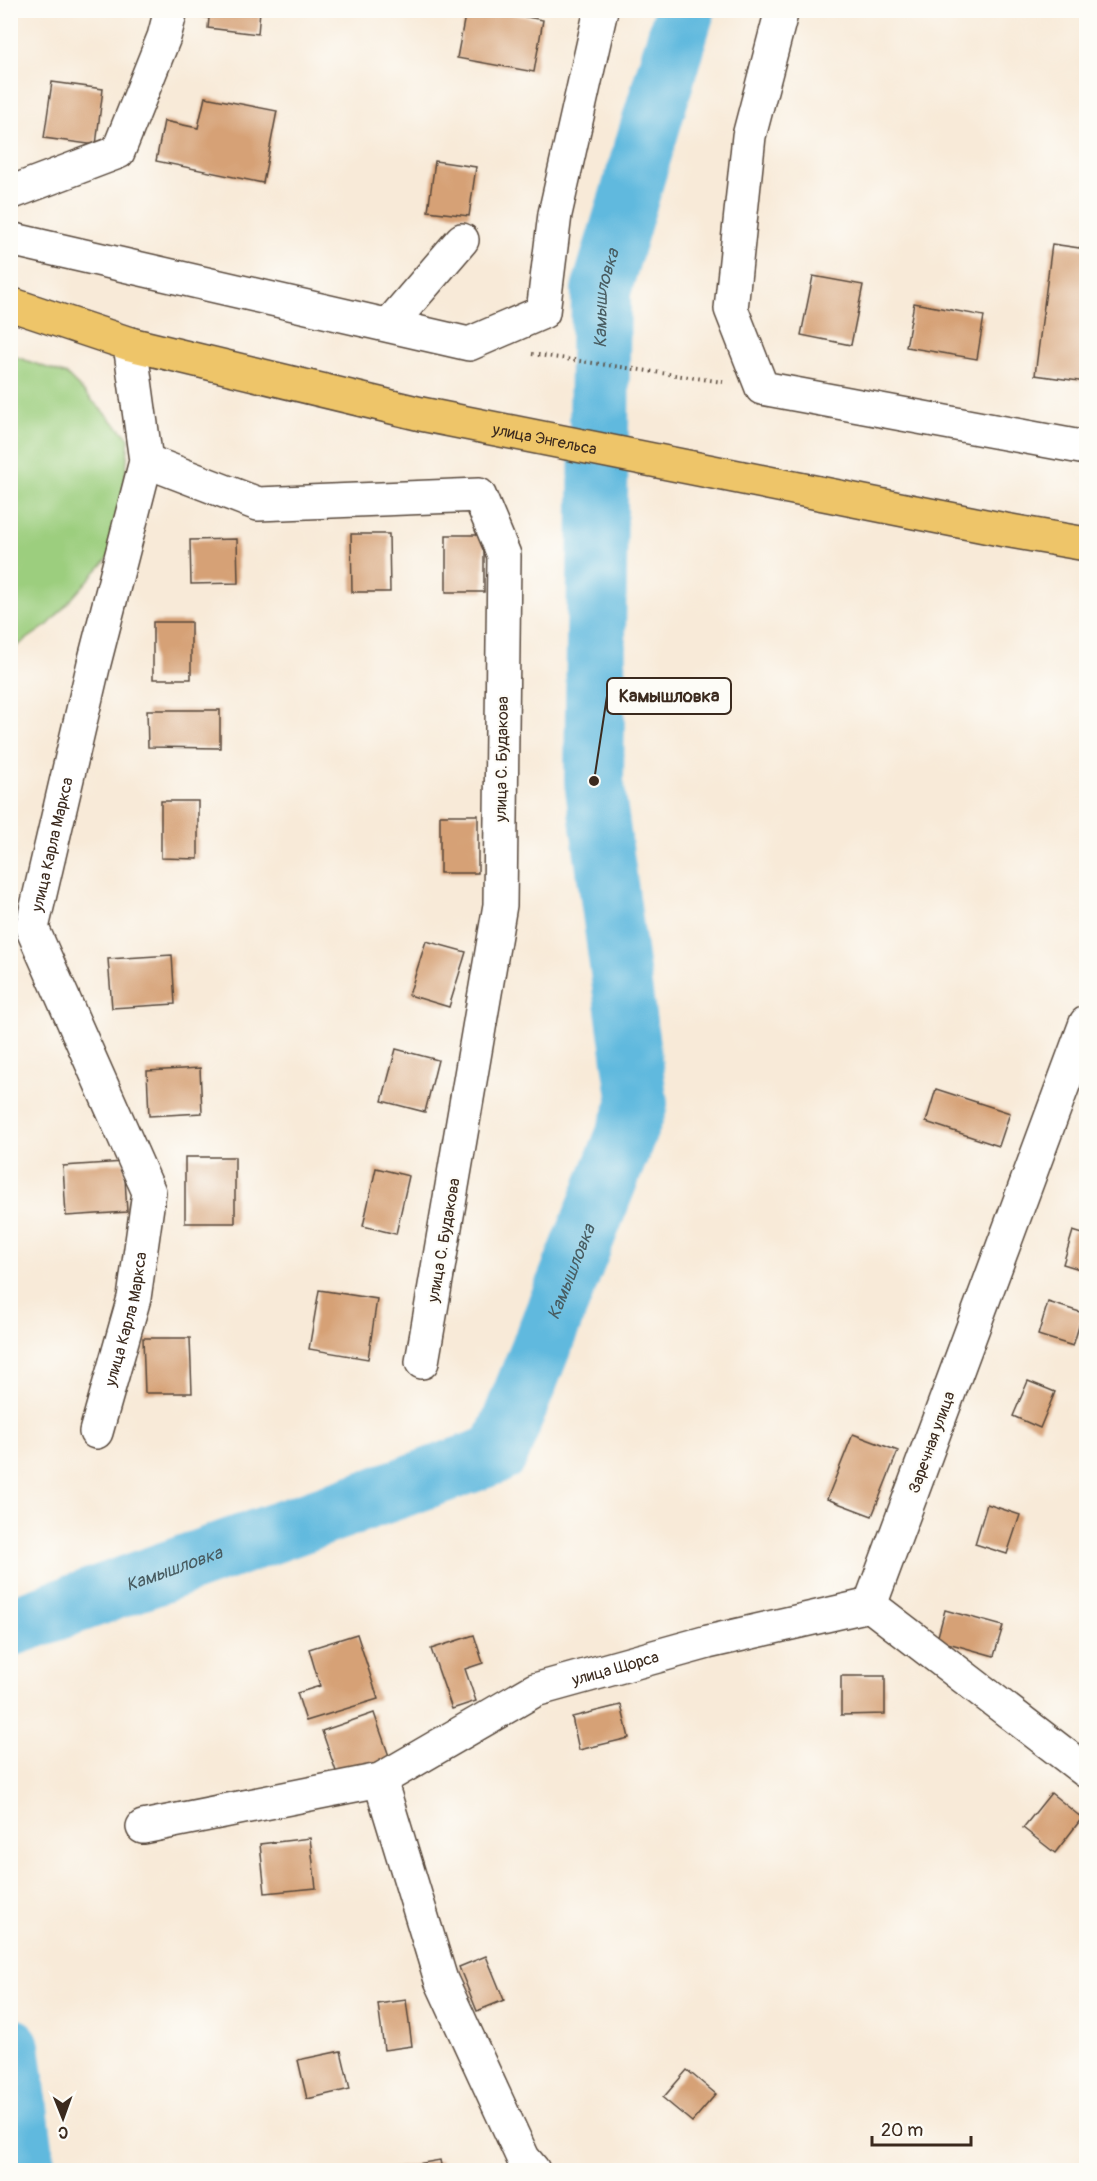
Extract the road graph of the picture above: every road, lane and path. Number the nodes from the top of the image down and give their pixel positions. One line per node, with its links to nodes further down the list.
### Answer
1 (171, 10): 4 (street)
2 (601, 10): 8 (street)
3 (782, 10): 11 (street)
4 (10, 194)
5 (10, 239): 8 (street)
6 (462, 240): 8 (street)
7 (10, 304): 9 (main road, улица Энгельса)
8 (388, 325)
9 (130, 344): 13 (street, улица Карла Маркса); 14 (main road, улица Энгельса)
10 (557, 357): 11 (path)
11 (762, 388): 12 (street)
12 (1086, 448)
13 (146, 460): 16 (street, улица С. Будакова); 17 (street, улица Карла Маркса)
14 (1086, 544)
15 (1086, 1023): 18 (street, Заречная улица)
16 (422, 1362)
17 (96, 1432)
18 (870, 1605): 19 (street); 20 (street, улица Щорса)
19 (1086, 1771)
20 (380, 1780): 21 (street, улица Щорса); 22 (street)
21 (143, 1827)
22 (533, 2170)

